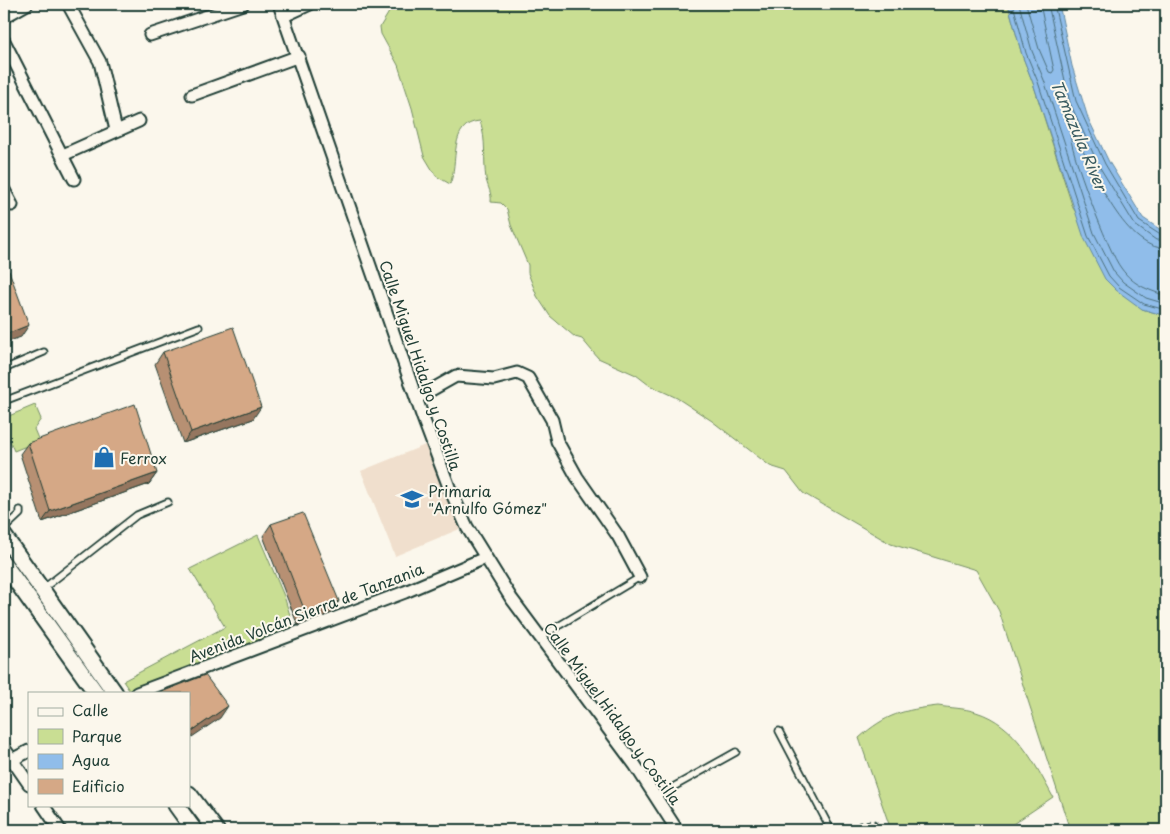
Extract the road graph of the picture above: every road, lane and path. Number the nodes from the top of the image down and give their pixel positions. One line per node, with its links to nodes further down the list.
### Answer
1 (27, 4): 7 (street)
2 (68, 4): 13 (street)
3 (243, 4): 8 (street)
4 (279, 4): 6 (street, Calle Miguel Hidalgo y Costilla)
5 (310, 4): 6 (street)
6 (284, 16): 10 (street, Calle Miguel Hidalgo y Costilla)
7 (4, 17)
8 (150, 35)
9 (4, 42): 14 (street)
10 (298, 56): 11 (street); 21 (street, Calle Miguel Hidalgo y Costilla)
11 (192, 95)
12 (139, 121): 13 (street)
13 (116, 130): 14 (street)
14 (63, 155): 15 (street)
15 (74, 178)
16 (4, 190): 17 (street)
17 (12, 205)
18 (198, 327): 22 (lane)
19 (44, 352): 20 (lane)
20 (4, 369)
21 (417, 398): 27 (street, Calle Miguel Hidalgo y Costilla); 29 (street)
22 (4, 401)
23 (168, 502): 30 (lane)
24 (20, 510): 25 (lane)
25 (4, 529)
26 (4, 536): 30 (main road)
27 (485, 558): 31 (street, Calle Miguel Hidalgo y Costilla); 34 (street, Avenida Volcán Sierra de Tanzania)
28 (4, 564): 32 (main road)
29 (640, 577): 31 (lane)
30 (42, 590): 33 (main road)
31 (540, 637): 42 (street, Calle Miguel Hidalgo y Costilla)
32 (95, 692)
33 (114, 692)
34 (141, 692)
35 (779, 732): 50 (lane)
36 (4, 748): 39 (street)
37 (28, 752): 39 (street)
38 (736, 752): 42 (lane)
39 (8, 762): 40 (street)
40 (28, 783)
41 (190, 795): 48 (main road)
42 (657, 796): 49 (street, Calle Miguel Hidalgo y Costilla)
43 (44, 806): 46 (street)
44 (177, 806): 47 (main road)
45 (858, 823): 51 (path)
46 (60, 830)
47 (194, 830)
48 (216, 830)
49 (678, 830)
50 (830, 830)
51 (883, 830)

